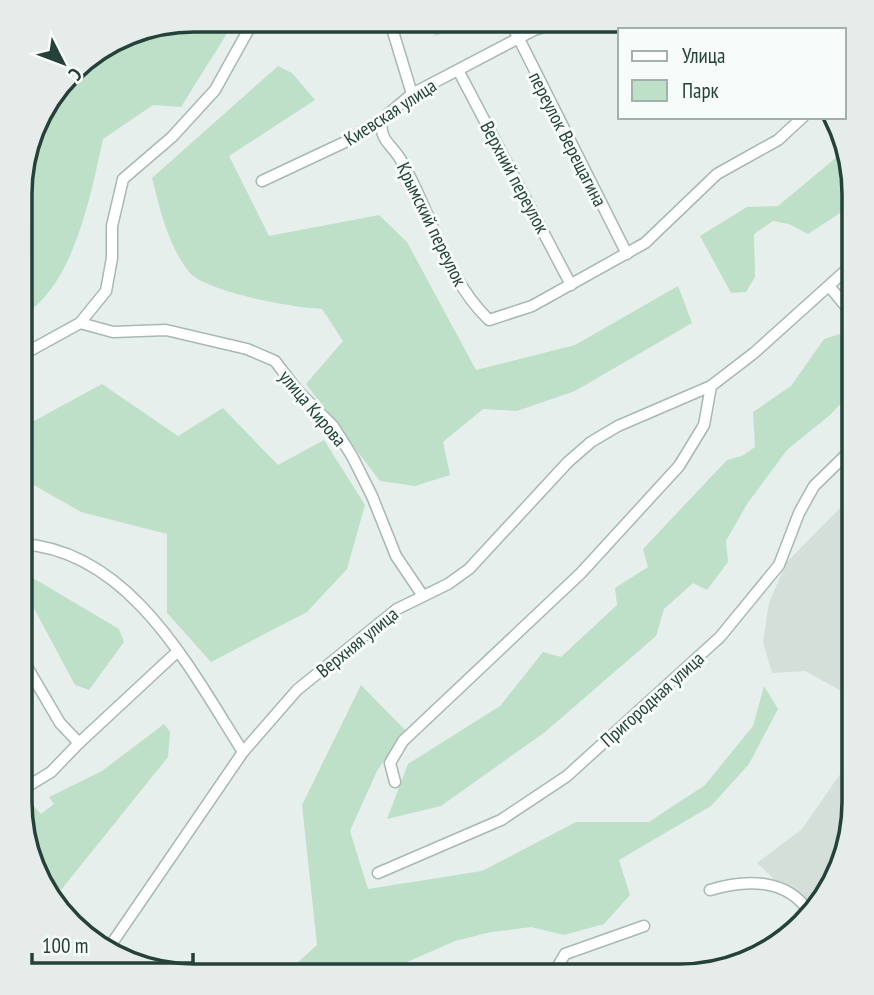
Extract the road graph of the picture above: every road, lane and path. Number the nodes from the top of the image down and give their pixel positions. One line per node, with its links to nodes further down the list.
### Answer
1 (247, 32): 16 (street)
2 (393, 32): 7 (street)
3 (514, 32): 5 (street, переулок Верещагина)
4 (534, 32): 5 (street, Киевская улица)
5 (517, 39): 6 (street, Киевская улица); 11 (street, переулок Верещагина)
6 (458, 70): 7 (street, Киевская улица); 13 (street, Верхний переулок)
7 (412, 94): 9 (street, Киевская улица)
8 (801, 119): 11 (street)
9 (381, 120): 10 (street, Киевская улица); 13 (street, Крымский переулок)
10 (262, 181)
11 (627, 254): 13 (street)
12 (842, 274): 14 (street, Верхняя улица)
13 (571, 285)
14 (829, 286): 15 (street); 18 (street, Верхняя улица)
15 (842, 302)
16 (80, 323): 17 (street); 21 (street, улица Кирова)
17 (32, 349)
18 (711, 386): 21 (street, Верхняя улица); 26 (street)
19 (842, 459): 28 (street, Пригородная улица)
20 (32, 546): 22 (street)
21 (423, 596): 25 (street, Верхняя улица)
22 (178, 651): 24 (street); 25 (street)
23 (32, 675): 24 (street)
24 (79, 743): 27 (street)
25 (243, 752): 32 (street, Верхняя улица)
26 (395, 782)
27 (32, 784)
28 (378, 873)
29 (710, 890): 30 (street)
30 (803, 907)
31 (643, 926): 33 (street)
32 (113, 942)
33 (560, 963)

